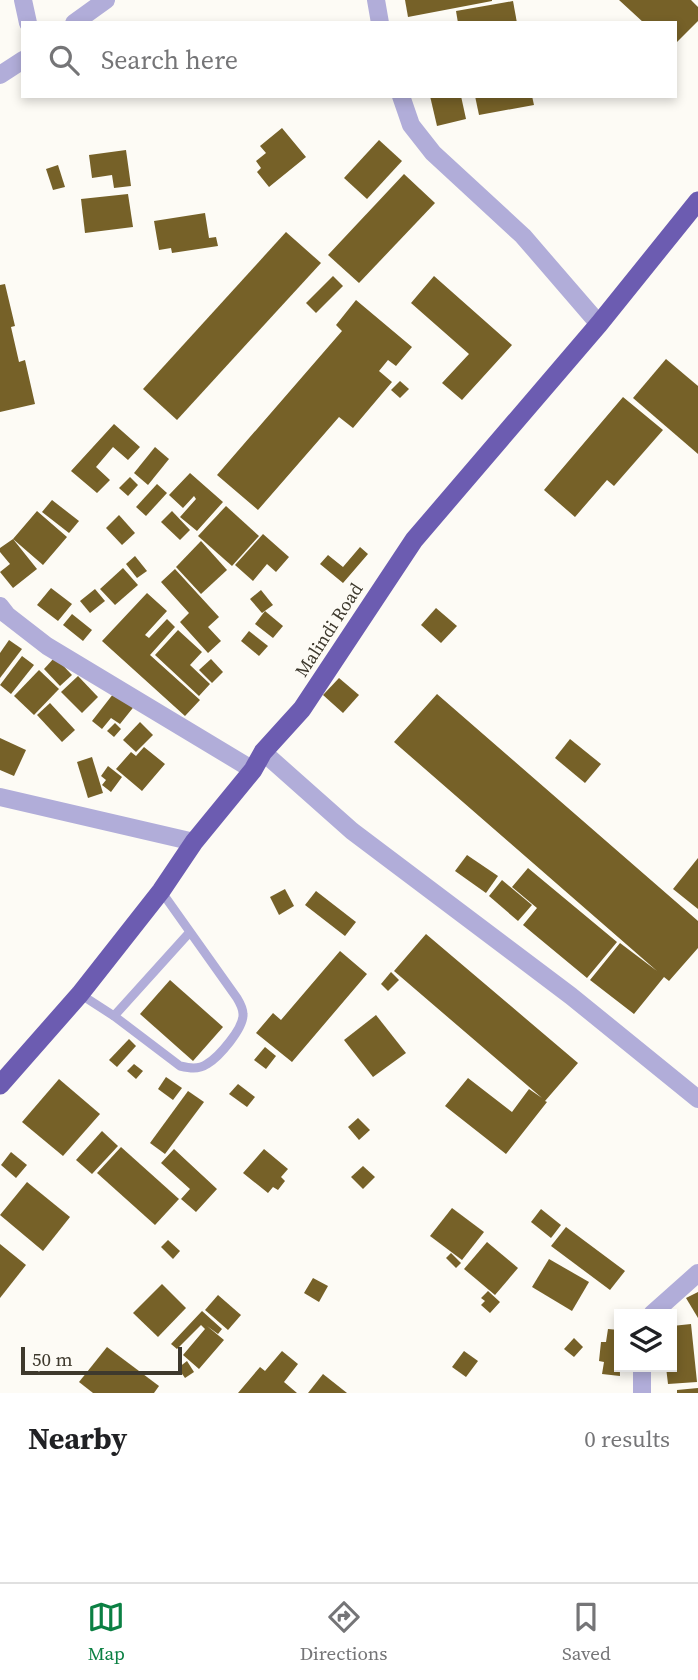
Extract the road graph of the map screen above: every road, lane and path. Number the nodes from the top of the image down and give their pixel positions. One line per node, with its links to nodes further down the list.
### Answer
1 (23, 0): 4 (street)
2 (106, 0): 5 (street)
3 (376, 0): 6 (street)
4 (28, 21)
5 (77, 21)
6 (380, 21)
7 (21, 61): 8 (street)
8 (0, 75)
9 (402, 98): 11 (street)
10 (698, 201): 11 (highway, Malindi Road)
11 (599, 324): 13 (highway, Malindi Road)
12 (0, 606): 14 (street)
13 (263, 752): 14 (highway, Malindi Road); 22 (street)
14 (253, 770): 16 (highway, Malindi Road)
15 (0, 797): 16 (street)
16 (194, 842): 17 (highway, Malindi Road)
17 (161, 891): 18 (lane); 19 (highway, Malindi Road)
18 (189, 933): 20 (lane); 20 (lane)
19 (79, 994): 20 (lane); 21 (highway, Malindi Road)
20 (114, 1016)
21 (0, 1085)
22 (698, 1099)
23 (698, 1273): 24 (street)
24 (658, 1309)
25 (642, 1372): 26 (street)
26 (642, 1393)

